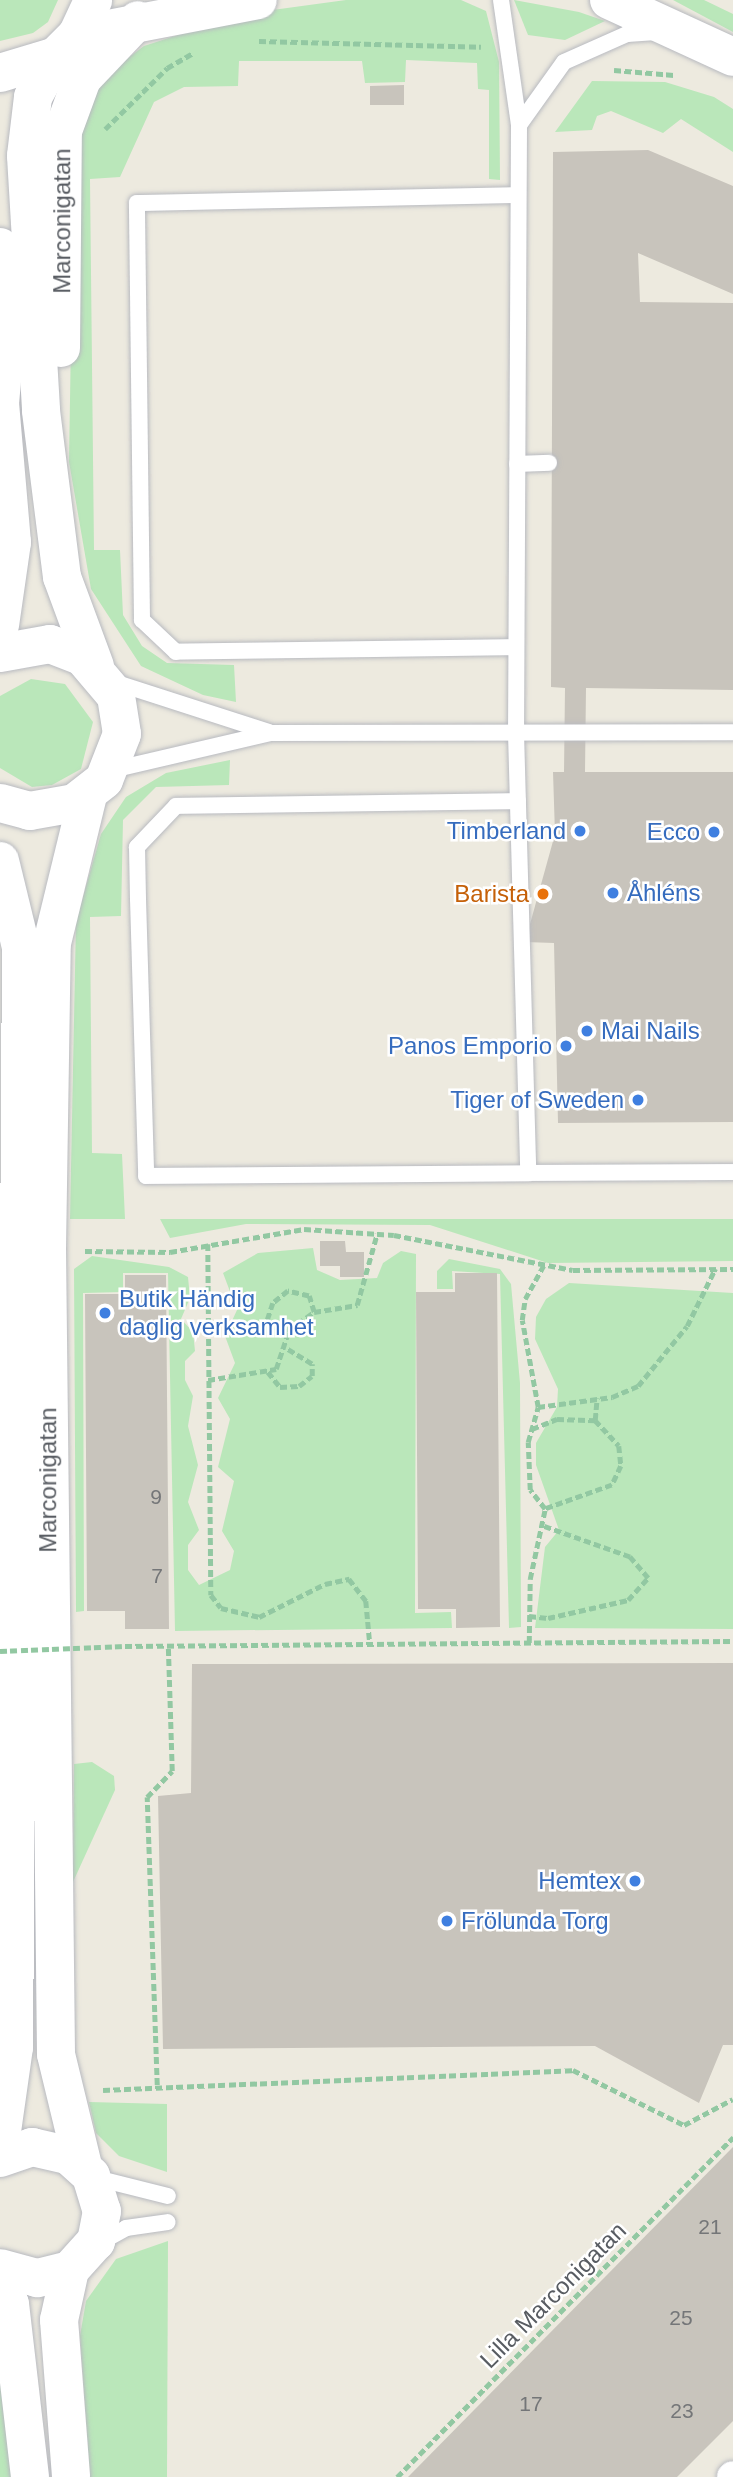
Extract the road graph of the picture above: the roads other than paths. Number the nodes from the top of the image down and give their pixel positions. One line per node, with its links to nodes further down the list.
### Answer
1 (93, 0): 7 (street, Marconigatan)
2 (258, 0): 5 (street)
3 (501, 0): 10 (lane)
4 (609, 0): 6 (street)
5 (138, 20): 7 (street); 13 (street, Marconigatan)
6 (682, 29): 8 (street); 10 (lane)
7 (66, 46): 9 (street); 13 (street, Marconigatan)
8 (733, 57)
9 (0, 73)
10 (519, 125): 11 (lane)
11 (517, 195): 15 (lane); 18 (lane)
12 (0, 247): 16 (street)
13 (50, 446): 20 (street, Marconigatan)
14 (549, 463): 15 (lane)
15 (517, 464): 18 (lane)
16 (2, 511): 17 (street)
17 (0, 625)
18 (516, 647): 23 (lane)
19 (0, 653): 20 (street)
20 (101, 673): 22 (lane); 24 (street, Marconigatan)
21 (733, 732): 23 (lane)
22 (271, 733): 23 (lane); 24 (lane)
23 (516, 733): 25 (lane)
24 (99, 783): 26 (street); 32 (street, Marconigatan)
25 (518, 801): 29 (lane); 29 (lane)
26 (0, 803)
27 (0, 861): 30 (street, Marconigatan)
28 (733, 1172): 29 (lane)
29 (528, 1173)
30 (0, 2145)
31 (0, 2158): 32 (street)
32 (87, 2171): 33 (lane); 35 (street, Marconigatan)
33 (168, 2196)
34 (168, 2222): 35 (lane)
35 (81, 2259): 36 (street); 39 (street)
36 (0, 2267)
37 (0, 2277): 38 (street)
38 (30, 2477)
39 (71, 2477)

